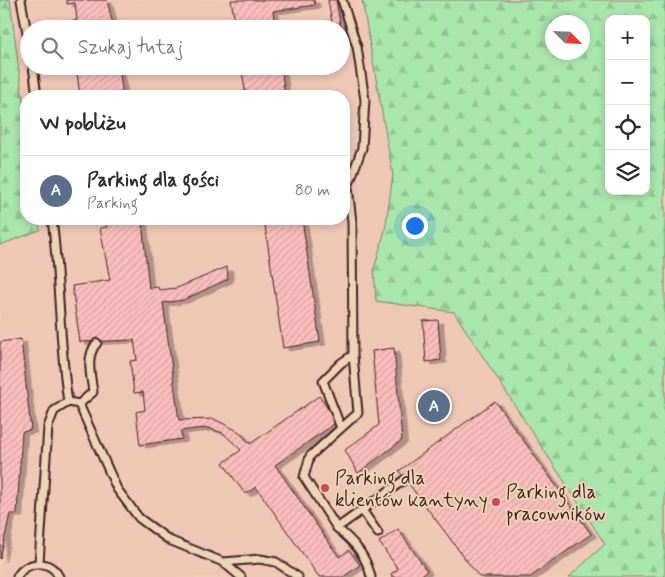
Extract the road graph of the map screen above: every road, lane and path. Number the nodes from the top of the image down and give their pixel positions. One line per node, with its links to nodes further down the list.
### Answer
1 (21, 0): 3 (lane)
2 (342, 0): 4 (lane)
3 (25, 20)
4 (348, 20)
5 (350, 25): 8 (lane)
6 (34, 75): 7 (lane)
7 (36, 90)
8 (350, 181)
9 (350, 210): 12 (lane)
10 (53, 225): 13 (lane)
11 (97, 343): 14 (lane)
12 (353, 355): 15 (lane); 15 (lane)
13 (68, 402): 14 (lane); 21 (lane)
14 (79, 404): 20 (lane)
15 (341, 428): 18 (lane)
16 (404, 480): 17 (lane)
17 (362, 510): 18 (lane); 19 (lane)
18 (338, 528): 26 (lane)
19 (378, 533)
20 (223, 562): 24 (lane); 25 (lane)
21 (38, 563): 22 (lane); 23 (lane)
22 (17, 577)
23 (59, 577)
24 (241, 577)
25 (298, 577)
26 (372, 577)

